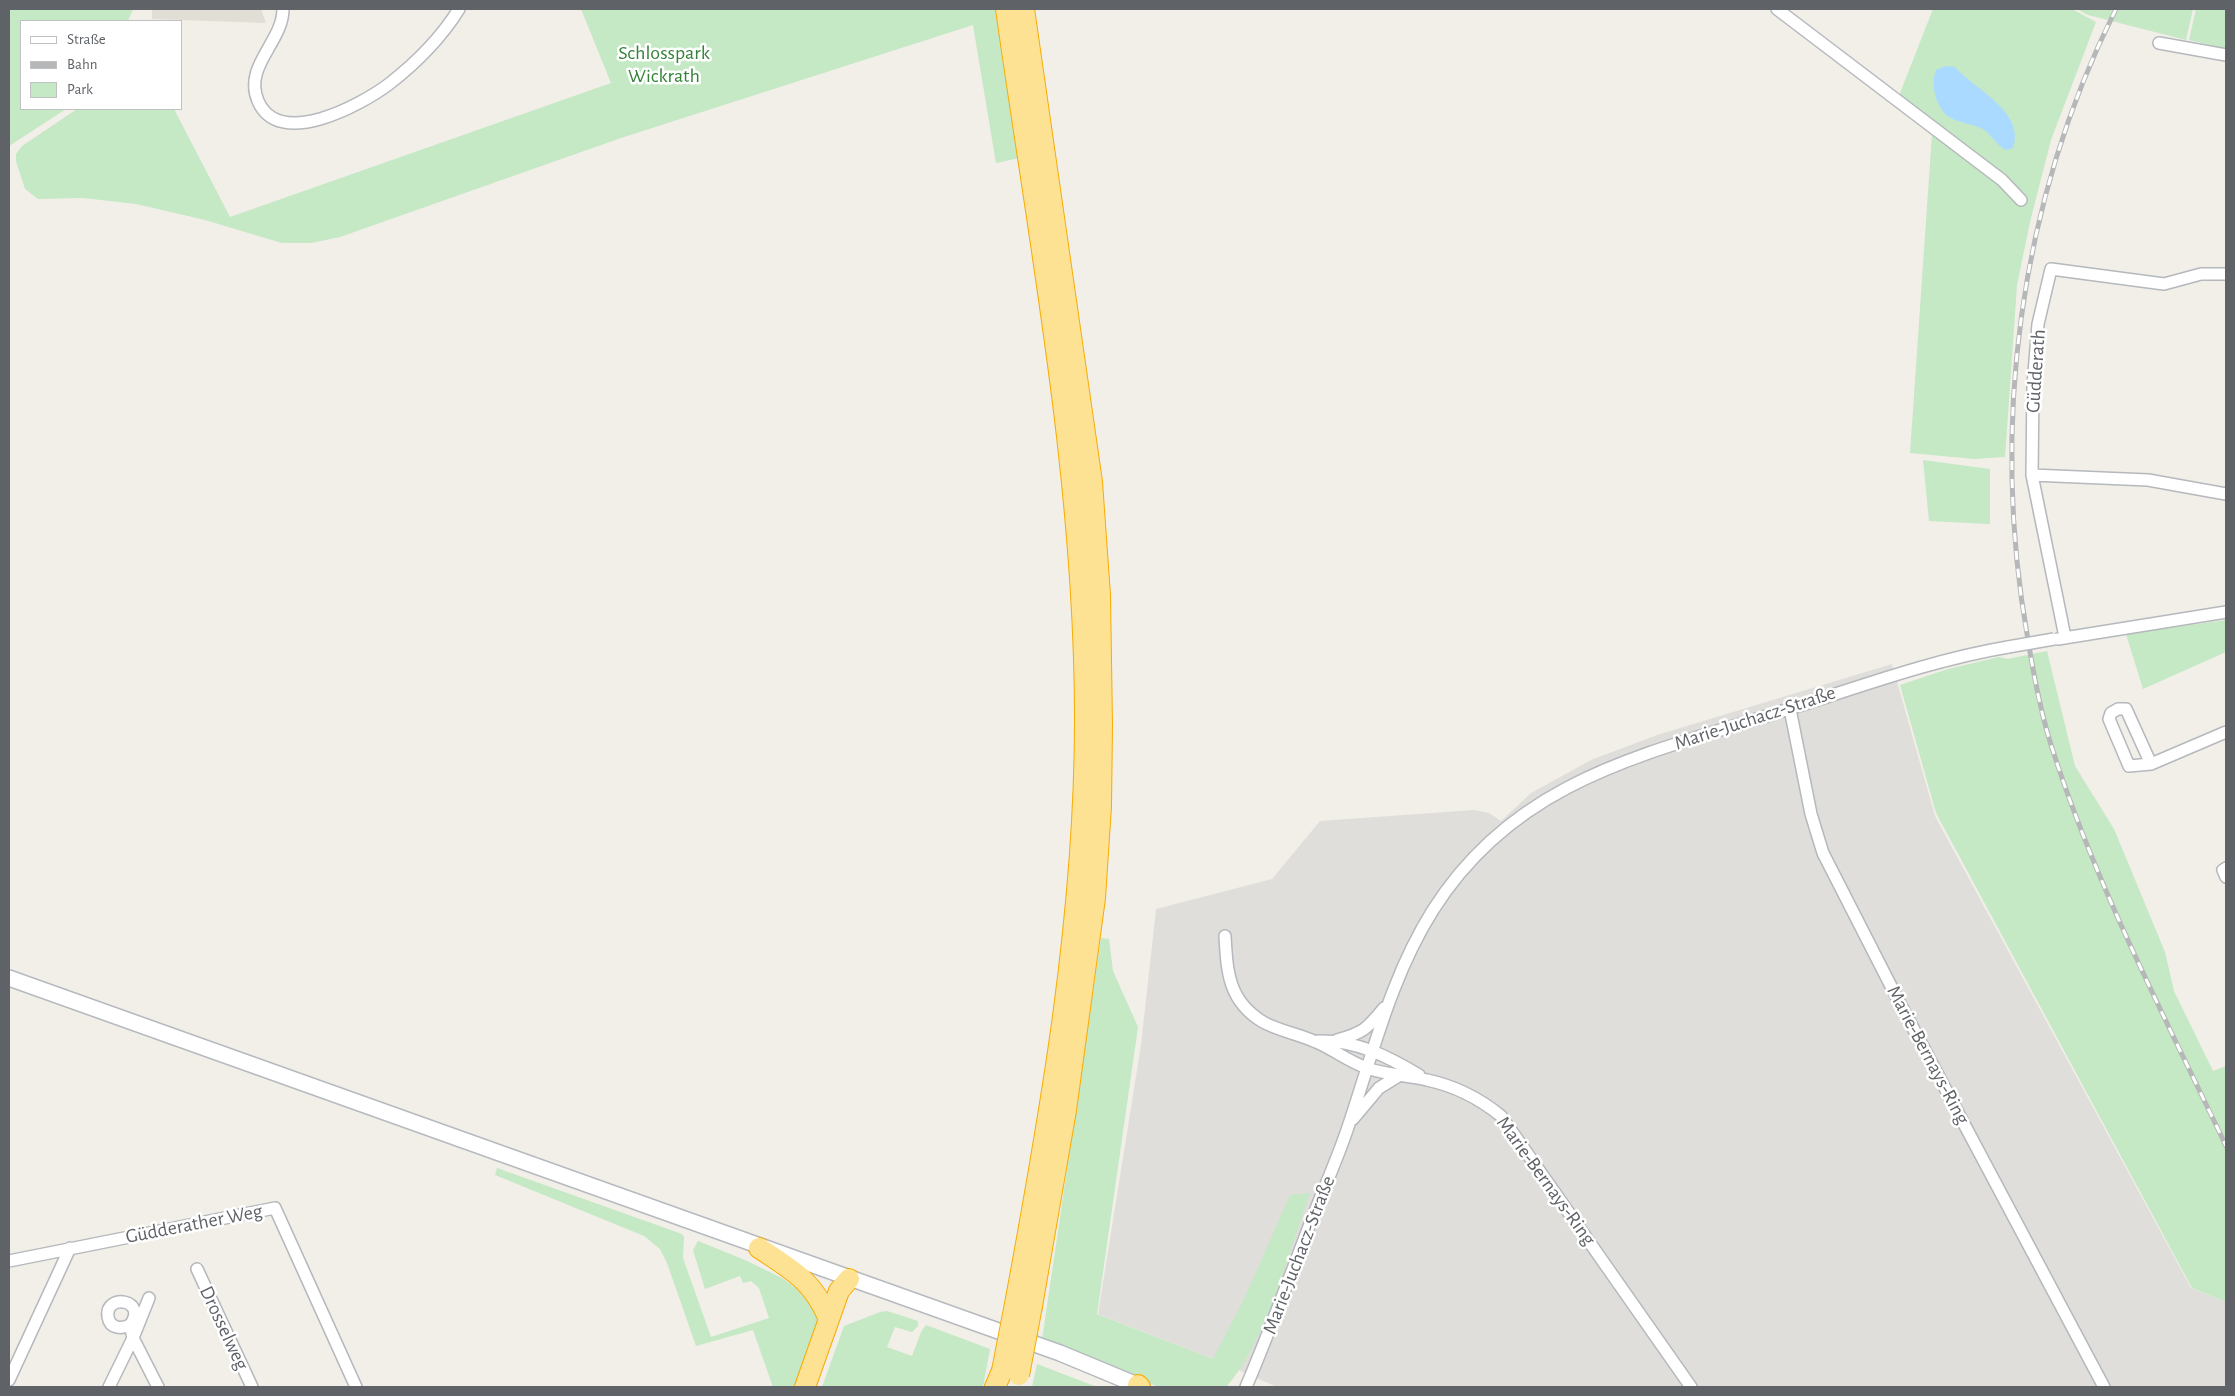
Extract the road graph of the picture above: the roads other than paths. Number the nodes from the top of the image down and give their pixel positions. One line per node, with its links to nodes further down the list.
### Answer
1 (283, 9): 2 (street)
2 (459, 9)
3 (1006, 9): 35 (highway)
4 (1024, 9): 35 (highway)
5 (1777, 9): 8 (street)
6 (2159, 43): 7 (street)
7 (2226, 54)
8 (2021, 200)
9 (2226, 274): 10 (street, Güdderath)
10 (2032, 474): 11 (street); 13 (street, Güdderath)
11 (2226, 494)
12 (2226, 612): 13 (street, Marie-Juchacz-Straße)
13 (2059, 638): 14 (street, Marie-Juchacz-Straße, bridge)
14 (1790, 709): 21 (street, Marie-Juchacz-Straße); 50 (street, Marie-Bernays-Ring)
15 (2226, 732): 16 (street)
16 (2152, 764): 16 (street)
17 (2226, 868): 18 (street)
18 (2226, 877)
19 (1225, 936): 23 (street, Marie-Bernays-Ring)
20 (9, 978): 30 (main road)
21 (1389, 1000): 22 (street, Marie-Juchacz-Straße); 24 (street, Marie-Juchacz-Straße)
22 (1336, 1040): 23 (street, Marie-Bernays-Ring); 24 (street, Marie-Bernays-Ring)
23 (1315, 1041): 25 (street, Marie-Bernays-Ring)
24 (1373, 1050): 25 (street, Marie-Juchacz-Straße); 27 (street, Marie-Bernays-Ring)
25 (1366, 1068): 26 (street, Marie-Bernays-Ring); 28 (street, Marie-Juchacz-Straße)
26 (1400, 1075): 27 (street, Marie-Bernays-Ring); 28 (street, Marie-Juchacz-Straße)
27 (1427, 1080): 49 (street, Marie-Bernays-Ring)
28 (1350, 1122): 48 (street, Marie-Juchacz-Straße)
29 (70, 1248): 31 (street, Güdderather Weg); 39 (street); 44 (street, Güdderather Weg)
30 (759, 1248): 33 (main road); 36 (highway)
31 (9, 1261)
32 (197, 1269): 43 (street, Drosselweg)
33 (849, 1279): 36 (highway); 46 (highway); 47 (main road)
34 (149, 1298): 38 (street)
35 (1024, 1305): 40 (highway, bridge)
36 (828, 1317): 45 (highway)
37 (130, 1325): 38 (street)
38 (133, 1338): 41 (street); 42 (street)
39 (9, 1380)
40 (1006, 1381)
41 (109, 1387)
42 (158, 1387)
43 (252, 1387)
44 (356, 1387)
45 (805, 1387)
46 (816, 1387)
47 (1140, 1387)
48 (1246, 1387)
49 (1691, 1387)
50 (2104, 1387)

